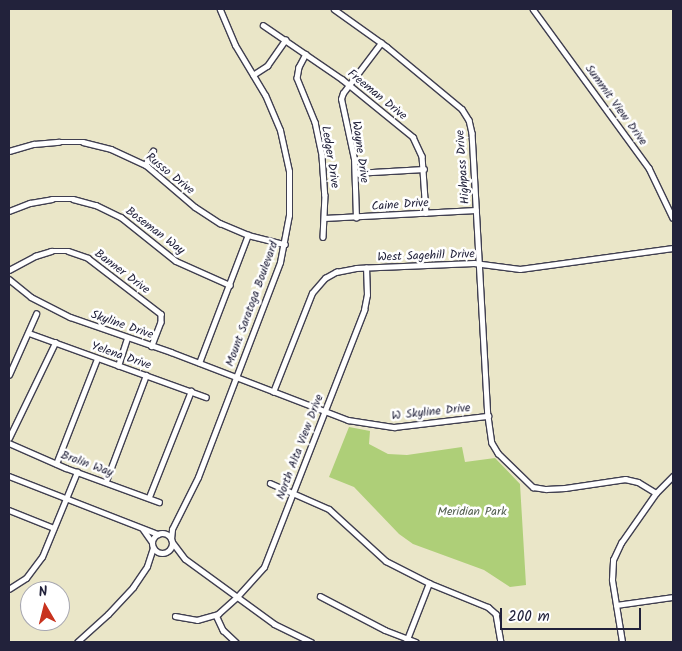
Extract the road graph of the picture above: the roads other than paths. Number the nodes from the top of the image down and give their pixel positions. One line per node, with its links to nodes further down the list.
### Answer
1 (220, 9): 8 (street, Mount Saratoga Boulevard)
2 (334, 9): 6 (street, Highpass Drive)
3 (533, 9): 20 (street, Summit View Drive)
4 (263, 25): 5 (street, Freeman Drive)
5 (285, 40): 7 (street, Freeman Drive); 8 (street)
6 (381, 43): 9 (street, Wayne Drive); 15 (street, Highpass Drive)
7 (306, 54): 9 (street, Freeman Drive); 18 (street, Ledger Drive)
8 (253, 75): 23 (street, Mount Saratoga Boulevard)
9 (350, 84): 13 (street, Freeman Drive); 14 (street, Wayne Drive)
10 (9, 151): 12 (street, Russo Drive)
11 (153, 151): 12 (street)
12 (145, 165): 21 (street, Russo Drive)
13 (424, 169): 14 (street); 17 (street, Freeman Drive)
14 (355, 173): 19 (street, Wayne Drive)
15 (476, 210): 17 (street, Caine Drive); 25 (street, Highpass Drive)
16 (9, 211): 29 (street, Boseman Way)
17 (426, 213): 19 (street, Caine Drive)
18 (324, 218): 19 (street, Caine Drive); 22 (street, Ledger Drive)
19 (356, 218)
20 (673, 218)
21 (248, 235): 23 (street, Russo Drive); 29 (street)
22 (322, 237)
23 (285, 244): 40 (street, Mount Saratoga Boulevard)
24 (673, 248): 25 (street, West Sagehill Drive)
25 (480, 263): 26 (street, West Sagehill Drive); 45 (street, Highpass Drive)
26 (366, 268): 42 (street, West Sagehill Drive); 44 (street, North Alta View Drive)
27 (9, 270): 34 (street, Banner Drive)
28 (9, 279): 32 (street, Skyline Drive)
29 (230, 284): 36 (street)
30 (36, 314): 31 (street)
31 (29, 333): 33 (street, Yelena Drive); 38 (street)
32 (127, 338): 34 (street, Skyline Drive); 37 (street)
33 (55, 343): 35 (street, Yelena Drive); 46 (street)
34 (152, 346): 36 (street, Skyline Drive)
35 (97, 359): 37 (street, Yelena Drive); 48 (street)
36 (199, 363): 40 (street, Skyline Drive)
37 (118, 366): 39 (street, Yelena Drive)
38 (9, 375)
39 (146, 375): 41 (street, Yelena Drive); 52 (street)
40 (236, 377): 42 (street, W Skyline Drive); 60 (street, Mount Saratoga Boulevard)
41 (191, 391): 43 (street, Yelena Drive); 56 (street)
42 (273, 392): 44 (street, W Skyline Drive)
43 (206, 397)
44 (324, 412): 45 (street, W Skyline Drive); 55 (street, North Alta View Drive)
45 (488, 416): 54 (street, Highpass Drive)
46 (9, 438)
47 (9, 443): 48 (street, Brolin Way)
48 (56, 464): 49 (street, Brolin Way)
49 (77, 472): 52 (street, Brolin Way); 57 (street)
50 (9, 476): 57 (street)
51 (673, 476): 54 (street)
52 (106, 481): 56 (street, Brolin Way)
53 (270, 483): 55 (street)
54 (656, 492): 74 (street)
55 (294, 493): 69 (street); 73 (street, North Alta View Drive)
56 (149, 497): 58 (street, Brolin Way)
57 (66, 500): 61 (street); 62 (street)
58 (160, 502)
59 (9, 510): 62 (street)
60 (176, 519): 63 (street, Mount Saratoga Boulevard); 64 (street, Mount Saratoga Boulevard)
61 (140, 527): 63 (street); 65 (street)
62 (54, 528): 70 (street)
63 (160, 533): 64 (street); 65 (street)
64 (172, 540): 66 (street); 67 (street)
65 (152, 545): 66 (street); 68 (street)
66 (164, 553): 67 (street); 68 (street)
67 (185, 559): 73 (street)
68 (147, 566): 78 (street)
69 (429, 583): 77 (street); 82 (street)
70 (9, 589)
71 (320, 596): 77 (street)
72 (673, 596): 74 (street)
73 (237, 597): 75 (street, North Alta View Drive); 80 (street)
74 (616, 605): 83 (street)
75 (216, 615): 76 (street); 79 (street)
76 (175, 616)
77 (406, 640): 81 (street)
78 (77, 642)
79 (236, 642)
80 (311, 642)
81 (416, 642)
82 (501, 642)
83 (622, 642)

